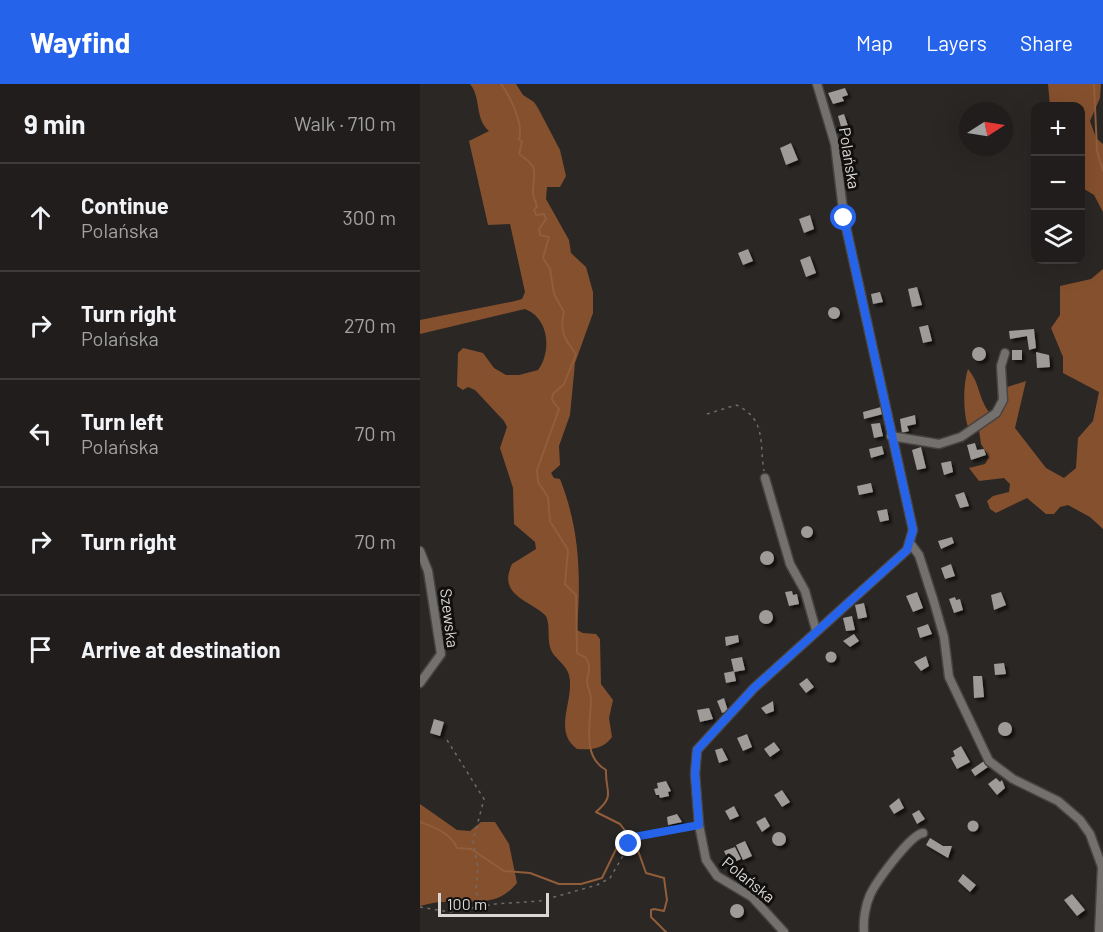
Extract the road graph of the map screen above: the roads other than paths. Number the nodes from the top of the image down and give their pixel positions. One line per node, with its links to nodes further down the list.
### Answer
1 (817, 84): 3 (street, Polańska)
2 (1005, 353): 3 (street)
3 (891, 436): 5 (street, Polańska)
4 (765, 478): 7 (street)
5 (910, 543): 7 (street, Polańska); 12 (street)
6 (420, 551): 8 (street, Szewska)
7 (816, 630): 10 (street, Polańska)
8 (420, 683)
9 (923, 833): 11 (street)
10 (784, 932)
11 (864, 932)
12 (1100, 932)

